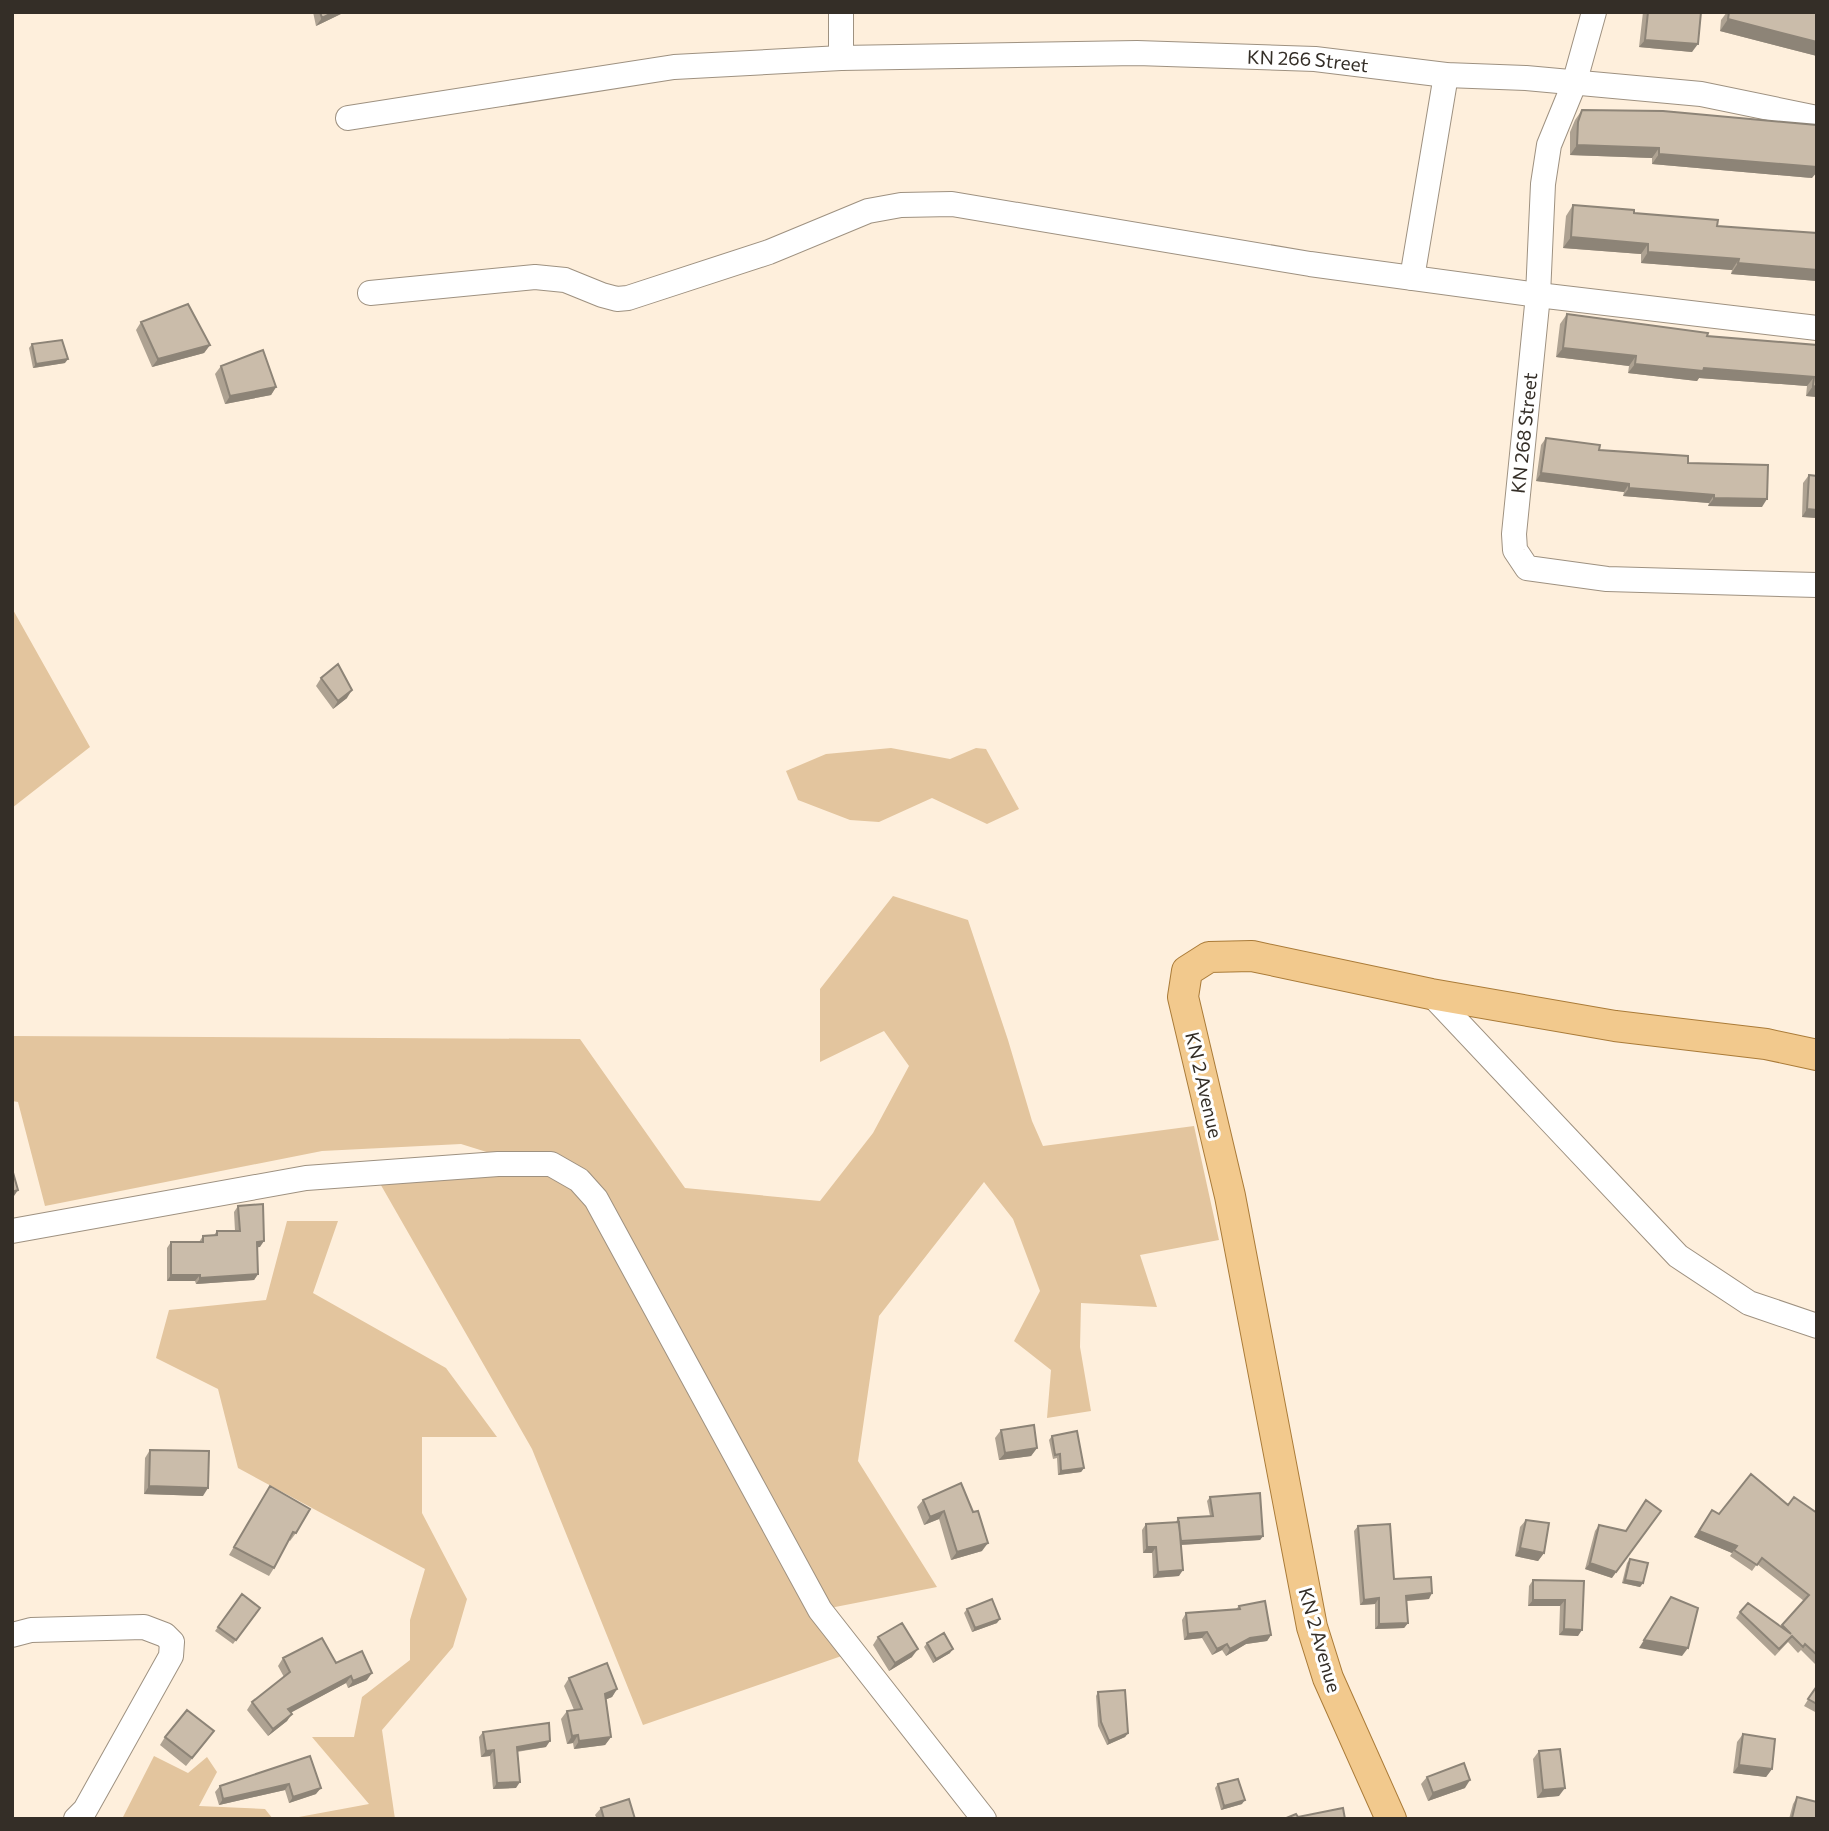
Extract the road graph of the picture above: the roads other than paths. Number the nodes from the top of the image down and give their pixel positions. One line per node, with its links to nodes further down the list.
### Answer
1 (841, 12): 3 (street)
2 (1594, 12): 5 (street, KN 268 Street)
3 (841, 58): 4 (street, KN 266 Street); 6 (street, KN 266 Street)
4 (1446, 75): 5 (street, KN 266 Street); 8 (street)
5 (1574, 84): 7 (street, KN 266 Street); 10 (street, KN 268 Street)
6 (348, 118)
7 (1817, 118)
8 (1412, 278): 9 (street); 10 (street)
9 (370, 293)
10 (1538, 295): 11 (street); 12 (street, KN 268 Street)
11 (1817, 328)
12 (1817, 585)
13 (1431, 994): 14 (main road, KN 2 Avenue); 16 (street); 20 (main road, KN 2 Avenue)
14 (1817, 1055)
15 (12, 1231): 19 (street)
16 (1817, 1326)
17 (12, 1635): 18 (street)
18 (76, 1819)
19 (984, 1819)
20 (1391, 1819)

